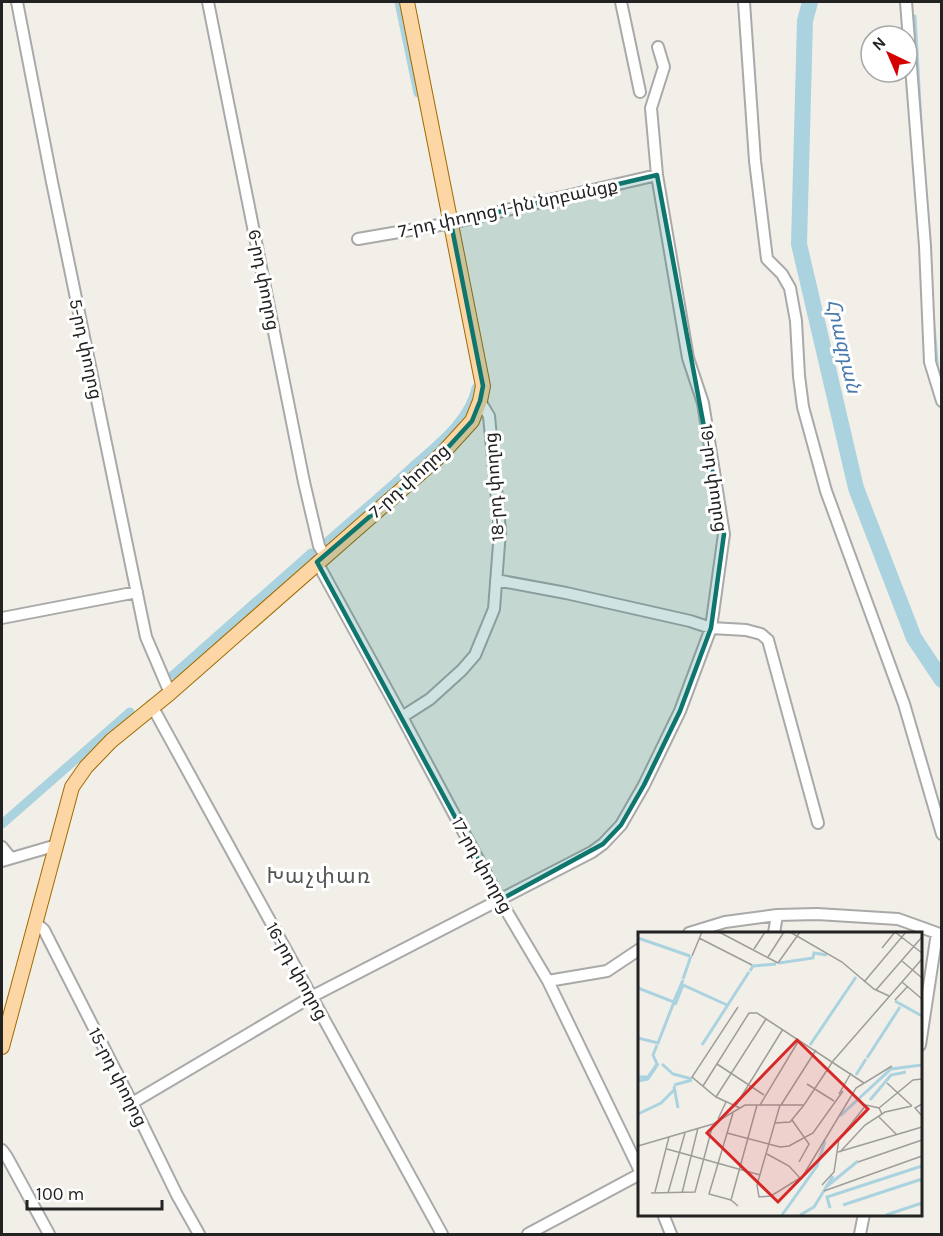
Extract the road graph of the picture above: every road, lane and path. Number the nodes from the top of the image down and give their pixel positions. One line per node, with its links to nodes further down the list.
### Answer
1 (17, 2): 16 (street, 5-րդ փողոց)
2 (208, 2): 14 (street, 6-րդ փողոց)
3 (407, 2): 10 (main road, 7-րդ փողոց)
4 (621, 2): 8 (street)
5 (744, 2): 23 (street)
6 (906, 2): 13 (street)
7 (658, 47): 9 (street, 19-րդ փողոց)
8 (640, 92)
9 (657, 175): 10 (street, 7-րդ փողոց 1-ին նրբանցք); 18 (street, 19-րդ փողոց)
10 (451, 223): 11 (street, 7-րդ փողոց 1-ին նրբանցք); 12 (main road, 7-րդ փողոց)
11 (358, 239)
12 (480, 401): 14 (main road, 7-րդ փողոց); 15 (street, 18-րդ փողոց)
13 (942, 401)
14 (321, 559): 19 (main road, 7-րդ փողոց); 21 (street, 17-րդ փողոց)
15 (496, 580): 18 (street); 21 (street, 18-րդ փողոց)
16 (137, 592): 17 (street); 19 (street, 5-րդ փողոց)
17 (2, 618)
18 (711, 628): 22 (street); 27 (street, 19-րդ փողոց)
19 (170, 693): 20 (main road, 7-րդ փողոց)
20 (152, 706): 24 (main road, 7-րդ փողոց); 35 (street, 16-րդ փողոց)
21 (402, 717): 27 (street, 17-րդ փողոց)
22 (818, 823)
23 (942, 834)
24 (57, 845): 26 (street); 29 (main road, 7-րդ փողոց)
25 (2, 847): 26 (street)
26 (6, 859)
27 (500, 900): 34 (street, 17-րդ փողոց); 35 (street, 19-րդ փողոց)
28 (777, 915): 30 (street); 31 (street); 32 (street)
29 (35, 922): 37 (main road, 7-րդ փողոց); 38 (street, 15-րդ փողոց)
30 (692, 932)
31 (774, 932)
32 (939, 933): 36 (street)
33 (638, 950): 34 (street)
34 (548, 981): 40 (street, 17-րդ փողոց)
35 (311, 997): 38 (street, 19-րդ փողոց); 46 (street, 16-րդ փողոց)
36 (922, 1040)
37 (2, 1047)
38 (132, 1103): 45 (street, 15-րդ փողոց)
39 (2, 1150): 44 (street)
40 (638, 1168)
41 (638, 1173): 47 (street)
42 (663, 1215): 48 (street)
43 (864, 1215): 49 (street)
44 (49, 1234)
45 (199, 1234)
46 (442, 1234)
47 (528, 1234)
48 (671, 1234)
49 (860, 1234)

